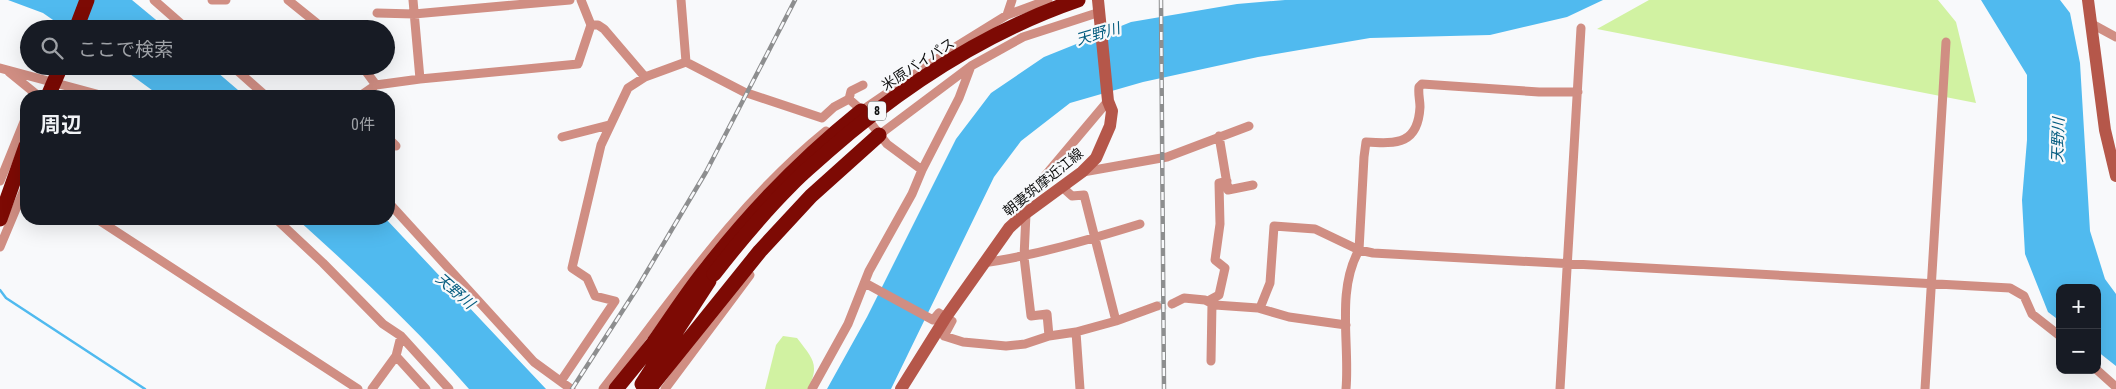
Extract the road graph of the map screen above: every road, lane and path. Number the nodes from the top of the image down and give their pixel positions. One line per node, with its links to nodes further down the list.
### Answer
1 (87, 0): 18 (highway)
2 (154, 0): 19 (street)
3 (212, 0): 4 (street)
4 (226, 0)
5 (288, 0): 20 (street)
6 (413, 0): 16 (street)
7 (570, 0): 16 (street)
8 (581, 0): 22 (street)
9 (681, 0): 26 (street)
10 (1012, 0): 17 (street)
11 (1048, 0): 17 (street)
12 (1078, 0): 74 (highway, 米原バイパス / 8, bridge)
13 (2090, 3): 21 (main road)
14 (1100, 12): 27 (street); 43 (main road, 朝妻筑摩近江線)
15 (377, 13): 16 (street)
16 (414, 14): 34 (street)
17 (1007, 15): 45 (street)
18 (79, 20)
19 (177, 20)
20 (313, 20)
21 (2092, 24): 24 (street); 56 (main road)
22 (591, 25): 33 (street); 34 (street)
23 (1581, 28): 42 (street)
24 (2116, 37)
25 (1946, 42): 76 (street)
26 (686, 62): 33 (street); 44 (street)
27 (971, 66): 51 (street); 54 (street)
28 (3, 69): 29 (street); 38 (street)
29 (20, 73)
30 (28, 75): 35 (street)
31 (242, 75): 40 (street)
32 (369, 75): 36 (street)
33 (645, 77): 46 (street)
34 (420, 78): 36 (street)
35 (54, 81): 39 (street)
36 (376, 85): 41 (street)
37 (863, 85): 44 (street)
38 (31, 90)
39 (84, 90)
40 (259, 90)
41 (369, 90)
42 (1578, 92): 70 (street); 73 (street)
43 (1108, 98): 55 (main road, 朝妻筑摩近江線); 63 (street)
44 (849, 99): 45 (street)
45 (859, 109): 51 (street); 88 (highway); 99 (street)
46 (609, 125): 50 (street); 92 (street)
47 (1249, 126): 49 (street)
48 (20, 128): 52 (street)
49 (1218, 136): 55 (street); 58 (street)
50 (562, 137)
51 (881, 137): 54 (street); 102 (highway); 103 (street)
52 (4, 159): 57 (street)
53 (20, 166): 64 (highway)
54 (922, 170): 75 (street)
55 (1082, 172): 60 (main road, 朝妻筑摩近江線)
56 (2116, 176)
57 (0, 181)
58 (1227, 181): 59 (street); 77 (street)
59 (1253, 185)
60 (1061, 186): 63 (main road, 朝妻筑摩近江線); 68 (street)
61 (20, 195): 64 (street)
62 (395, 210): 92 (street)
63 (1026, 214): 71 (street); 72 (main road, 朝妻筑摩近江線)
64 (4, 220): 69 (street)
65 (1140, 224): 68 (street)
66 (106, 225): 94 (street)
67 (283, 225): 86 (street)
68 (1094, 238): 71 (street); 82 (street)
69 (0, 247)
70 (1359, 250): 73 (street); 80 (street); 83 (street)
71 (1024, 257): 72 (street); 87 (street)
72 (983, 263): 81 (main road, 朝妻筑摩近江線)
73 (1568, 264): 76 (street); 108 (street)
74 (714, 274): 88 (highway, 米原バイパス / 8); 101 (highway, 米原バイパス / 8)
75 (869, 284): 81 (street); 104 (street)
76 (1931, 284): 85 (street); 109 (street)
77 (1210, 302): 78 (street); 80 (street); 90 (street)
78 (1172, 304)
79 (1157, 306): 82 (street)
80 (1260, 308): 83 (street)
81 (946, 317): 87 (street); 105 (main road, 朝妻筑摩近江線)
82 (1116, 321): 84 (street)
83 (1346, 325): 107 (street)
84 (1076, 332): 87 (street); 106 (street)
85 (2056, 333)
86 (401, 336): 89 (street); 97 (street)
87 (1049, 336)
88 (654, 342): 100 (highway, 米原バイパス / 8)
89 (396, 356): 95 (street); 96 (street)
90 (1211, 361)
91 (2101, 374): 93 (street)
92 (561, 381): 98 (street)
93 (2116, 387)
94 (358, 389)
95 (372, 389)
96 (426, 389)
97 (449, 389)
98 (571, 389)
99 (603, 389)
100 (616, 389)
101 (639, 389)
102 (649, 389)
103 (665, 389)
104 (812, 389)
105 (901, 389)
106 (1080, 389)
107 (1346, 389)
108 (1560, 389)
109 (1925, 389)

